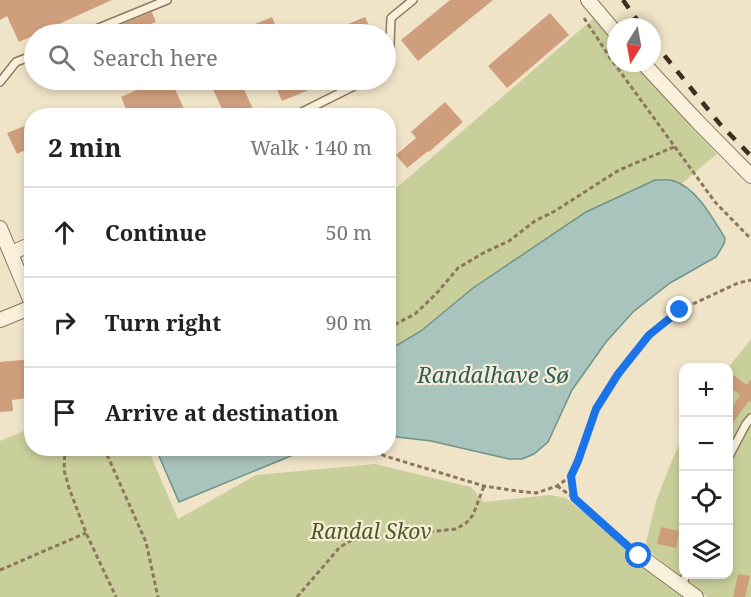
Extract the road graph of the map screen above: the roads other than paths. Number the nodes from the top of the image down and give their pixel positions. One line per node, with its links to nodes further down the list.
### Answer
1 (167, 0): 5 (lane)
2 (413, 0): 6 (lane)
3 (588, 0): 4 (street)
4 (607, 22)
5 (108, 24)
6 (391, 24)
7 (24, 59): 9 (lane)
8 (652, 72): 12 (street)
9 (0, 82)
10 (346, 90): 11 (lane)
11 (310, 108)
12 (751, 176)
13 (0, 228): 15 (street)
14 (24, 247): 15 (street)
15 (11, 253): 16 (street)
16 (24, 285)
17 (24, 309): 18 (street)
18 (0, 320)
19 (751, 418): 20 (lane)
20 (733, 450)
21 (639, 556): 22 (street)
22 (684, 581): 23 (street)
23 (696, 597)

